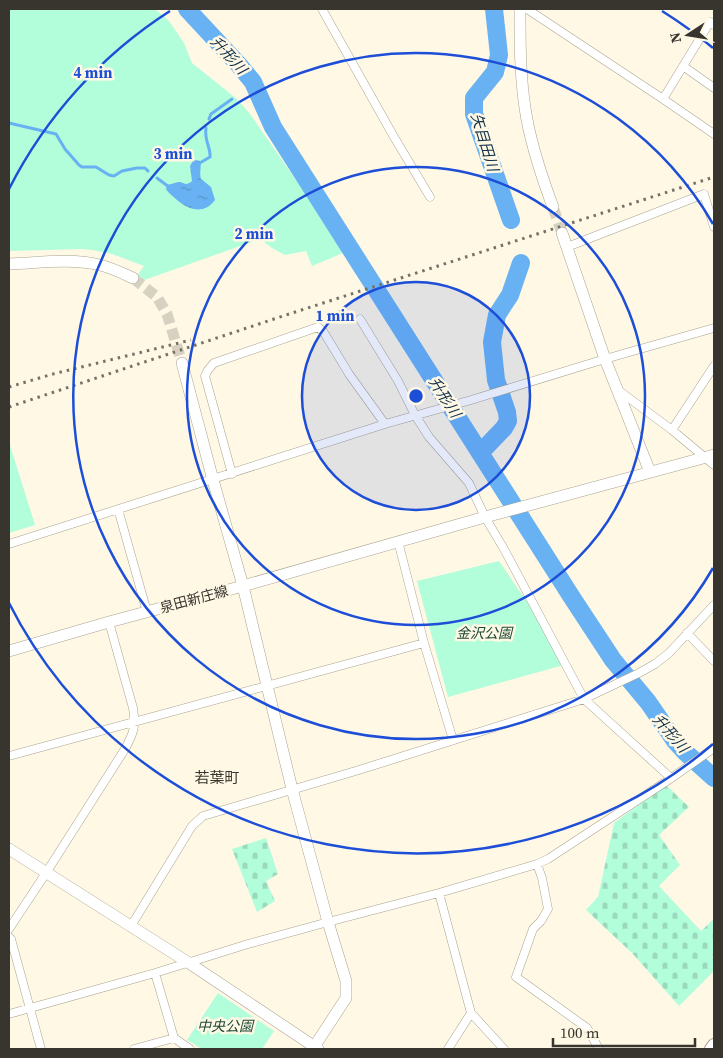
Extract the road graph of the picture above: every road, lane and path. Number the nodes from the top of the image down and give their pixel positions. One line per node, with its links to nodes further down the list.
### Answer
1 (322, 9): 9 (street)
2 (520, 9): 10 (street)
3 (527, 9): 7 (street)
4 (714, 25): 5 (street)
5 (683, 66): 6 (street); 7 (street)
6 (714, 88)
7 (663, 99): 8 (street)
8 (714, 134)
9 (430, 197)
10 (553, 207)
11 (714, 227): 13 (street)
12 (562, 233): 13 (street)
13 (567, 247): 18 (street)
14 (9, 264): 15 (street)
15 (133, 278)
16 (360, 320): 22 (street)
17 (714, 328): 18 (street)
18 (605, 359): 21 (street); 22 (street)
19 (182, 363): 28 (street, 泉田新庄線)
20 (714, 366): 24 (street)
21 (616, 389): 24 (street); 26 (street)
22 (416, 415): 23 (street); 30 (street)
23 (385, 424): 27 (street); 27 (street)
24 (672, 430): 25 (street)
25 (711, 459): 26 (street)
26 (650, 472): 30 (street)
27 (232, 474): 28 (street)
28 (213, 480): 29 (street); 33 (street, 泉田新庄線)
29 (118, 509): 32 (street); 35 (street)
30 (486, 516): 31 (street); 42 (street)
31 (398, 541): 33 (street); 38 (street)
32 (9, 544)
33 (242, 586): 35 (street, 泉田新庄線); 41 (street)
34 (714, 605): 37 (street)
35 (147, 612): 36 (street, 泉田新庄線)
36 (109, 622): 39 (street, 泉田新庄線); 43 (street)
37 (687, 633): 40 (street); 42 (street)
38 (424, 643): 41 (street); 44 (street)
39 (9, 650)
40 (714, 661)
41 (268, 686): 43 (street); 48 (street)
42 (587, 697): 44 (street); 47 (street)
43 (135, 723): 46 (street); 51 (street)
44 (453, 740): 48 (street)
45 (714, 748): 47 (street)
46 (9, 756)
47 (671, 778): 50 (street)
48 (292, 789): 53 (street); 54 (street)
49 (9, 849): 51 (street)
50 (537, 864): 52 (street); 70 (street)
51 (46, 873): 54 (street); 55 (street)
52 (439, 893): 53 (street); 60 (street)
53 (328, 922): 57 (street); 64 (street)
54 (131, 926): 57 (street)
55 (9, 929)
56 (9, 937): 59 (street)
57 (189, 963): 58 (street); 64 (street)
58 (155, 973): 59 (street); 62 (street)
59 (30, 1009): 61 (street); 65 (street)
60 (471, 1013): 68 (street); 69 (street)
61 (9, 1014)
62 (174, 1038): 66 (street); 67 (street)
63 (714, 1045): 71 (main road)
64 (315, 1048)
65 (41, 1049)
66 (134, 1049)
67 (190, 1049)
68 (448, 1049)
69 (504, 1049)
70 (599, 1049)
71 (711, 1049)

